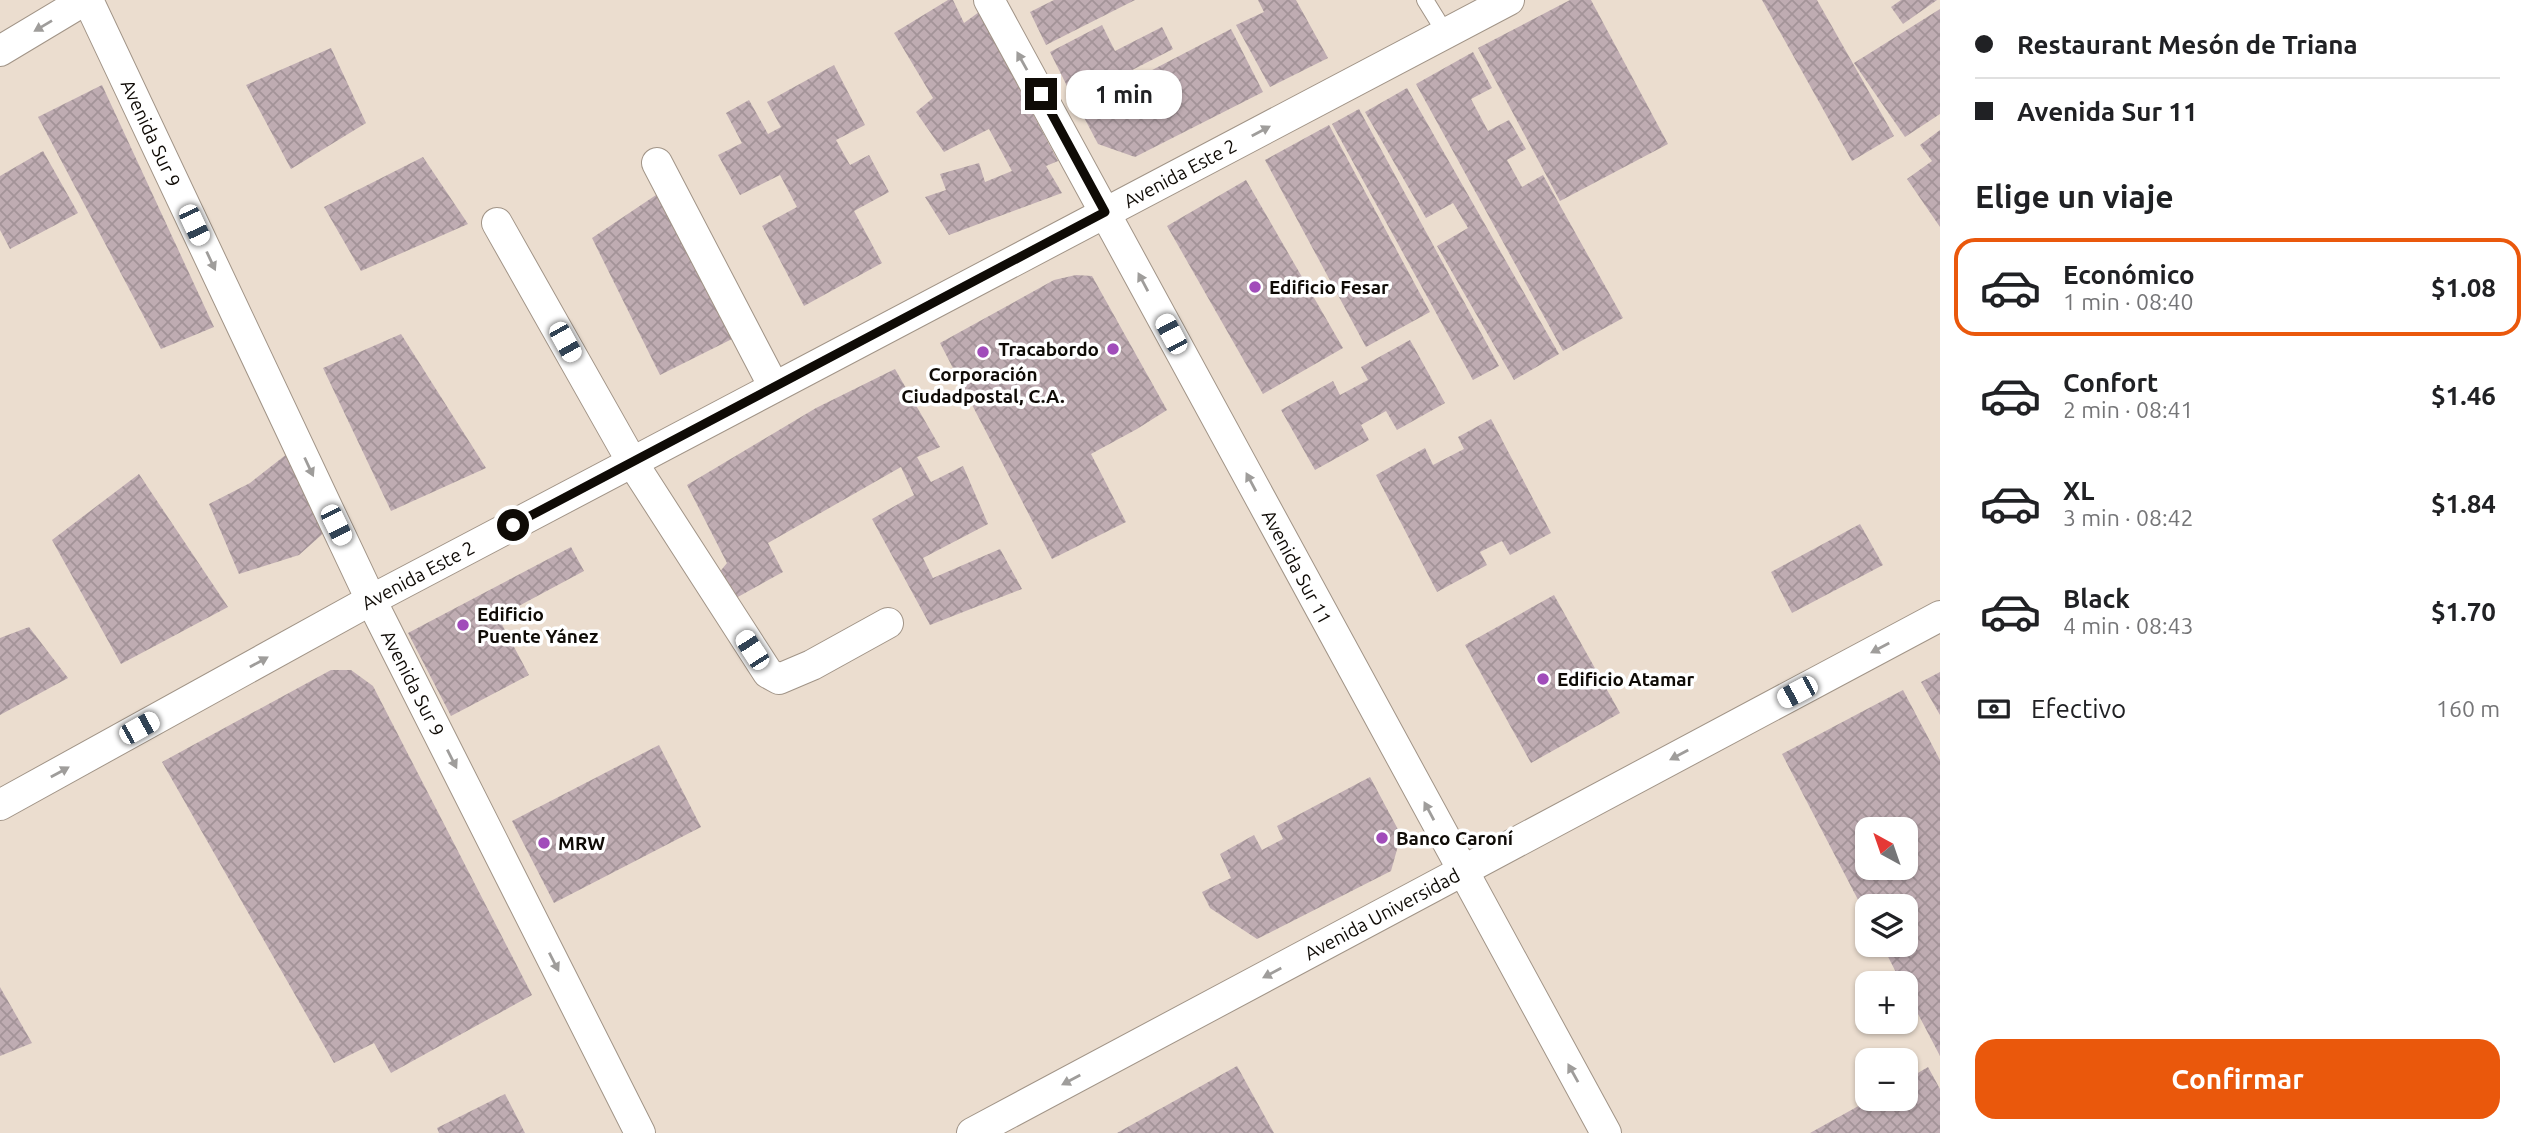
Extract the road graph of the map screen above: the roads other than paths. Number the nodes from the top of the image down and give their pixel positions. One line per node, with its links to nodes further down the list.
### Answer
1 (87, 0): 6 (street, one-way to 6); 12 (street, Avenida Sur 9, one-way to 12)
2 (989, 0): 8 (street, Avenida Sur 11, one-way to 2)
3 (1424, 0): 5 (lane)
4 (1509, 0): 5 (street, Avenida Este 2)
5 (1446, 34): 8 (street, Avenida Este 2, one-way to 5)
6 (0, 51)
7 (657, 163): 10 (street)
8 (1105, 212): 10 (street, Avenida Este 2); 16 (street, Avenida Sur 11, one-way to 8)
9 (497, 223): 11 (street)
10 (774, 387): 11 (street, Avenida Este 2)
11 (632, 462): 12 (street, Avenida Este 2); 14 (street)
12 (371, 600): 15 (street, Avenida Este 2, one-way to 12); 17 (street, Avenida Sur 9, one-way to 17)
13 (1940, 616): 16 (street, Avenida Universidad, one-way to 16)
14 (888, 623)
15 (0, 805)
16 (1462, 872): 18 (street, Avenida Universidad, one-way to 18); 19 (street, Avenida Sur 11, one-way to 16)
17 (640, 1133)
18 (972, 1133)
19 (1606, 1133)

